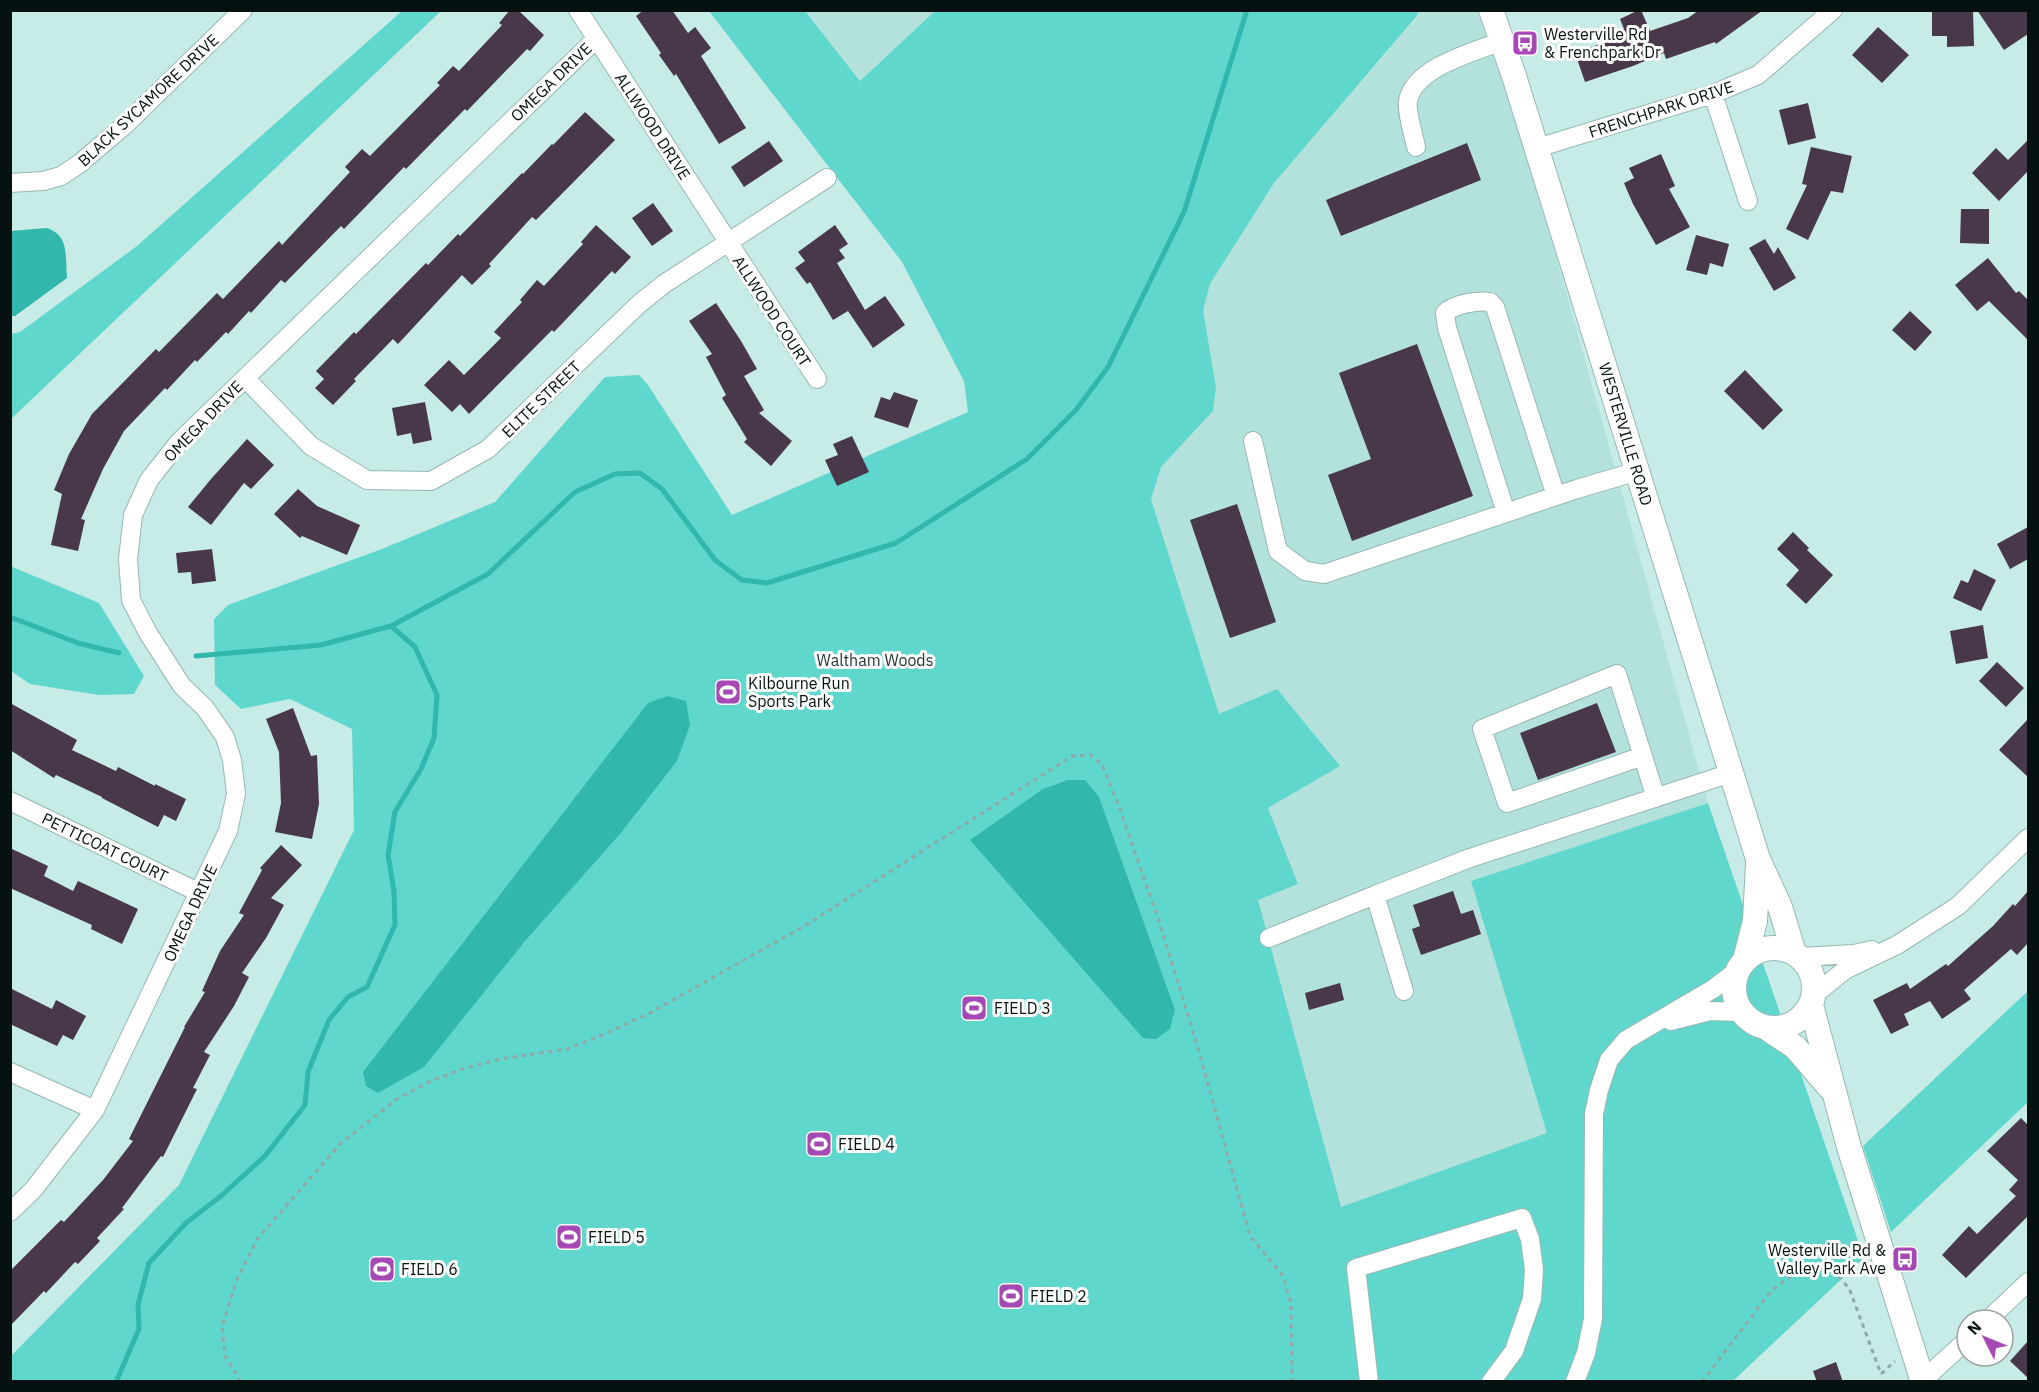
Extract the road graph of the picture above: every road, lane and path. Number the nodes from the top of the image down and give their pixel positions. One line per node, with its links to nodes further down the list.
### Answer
1 (243, 10): 11 (street, BLACK SYCAMORE DRIVE)
2 (578, 10): 5 (street, ALLWOOD DRIVE)
3 (1491, 10): 6 (main road, WESTERVILLE ROAD)
4 (1833, 10): 7 (street, FRENCHPARK DRIVE)
5 (596, 39): 13 (street, ALLWOOD DRIVE); 14 (street, OMEGA DRIVE)
6 (1502, 41): 8 (street); 9 (main road, WESTERVILLE ROAD)
7 (1713, 94): 9 (street, FRENCHPARK DRIVE); 12 (street)
8 (1416, 147)
9 (1537, 148): 17 (main road, WESTERVILLE ROAD)
10 (827, 178): 13 (street, ELITE STREET)
11 (10, 183)
12 (1748, 201)
13 (728, 242): 14 (street, ELITE STREET); 15 (street, ALLWOOD COURT)
14 (245, 378): 26 (street, OMEGA DRIVE)
15 (817, 379)
16 (1252, 441): 19 (street)
17 (1638, 471): 18 (street); 21 (main road, WESTERVILLE ROAD)
18 (1556, 496): 19 (street); 19 (street)
19 (1506, 513)
20 (1643, 756): 20 (street); 22 (street)
21 (1731, 773): 22 (street); 25 (main road, WESTERVILLE ROAD)
22 (1656, 798): 27 (street)
23 (10, 801): 26 (street, PETTICOAT COURT)
24 (2028, 838): 29 (street)
25 (1758, 859): 30 (main road, WESTERVILLE ROAD); 31 (main road, WESTERVILLE ROAD)
26 (200, 893): 39 (street, OMEGA DRIVE)
27 (1375, 895): 28 (street); 32 (street)
28 (1269, 938)
29 (1897, 945): 30 (street); 33 (street)
30 (1797, 955): 31 (main road); 33 (main road, WESTERVILLE ROAD)
31 (1742, 965): 34 (main road, WESTERVILLE ROAD); 35 (street)
32 (1404, 991)
33 (1813, 1000): 36 (main road); 38 (main road, WESTERVILLE ROAD)
34 (1741, 1012): 35 (street); 36 (main road, WESTERVILLE ROAD)
35 (1652, 1026): 50 (street)
36 (1768, 1029): 38 (main road, WESTERVILLE ROAD)
37 (10, 1072): 39 (street)
38 (1833, 1092): 43 (main road, WESTERVILLE ROAD)
39 (95, 1110): 40 (street, OMEGA DRIVE)
40 (10, 1212)
41 (2028, 1282): 42 (street)
42 (2001, 1308)
43 (1912, 1346): 45 (main road, WESTERVILLE ROAD); 51 (path)
44 (1955, 1351): 45 (street)
45 (1922, 1381)
46 (241, 1382): 47 (path)
47 (1292, 1382)
48 (1369, 1382): 49 (street)
49 (1491, 1382)
50 (1575, 1382)
51 (1702, 1382)

